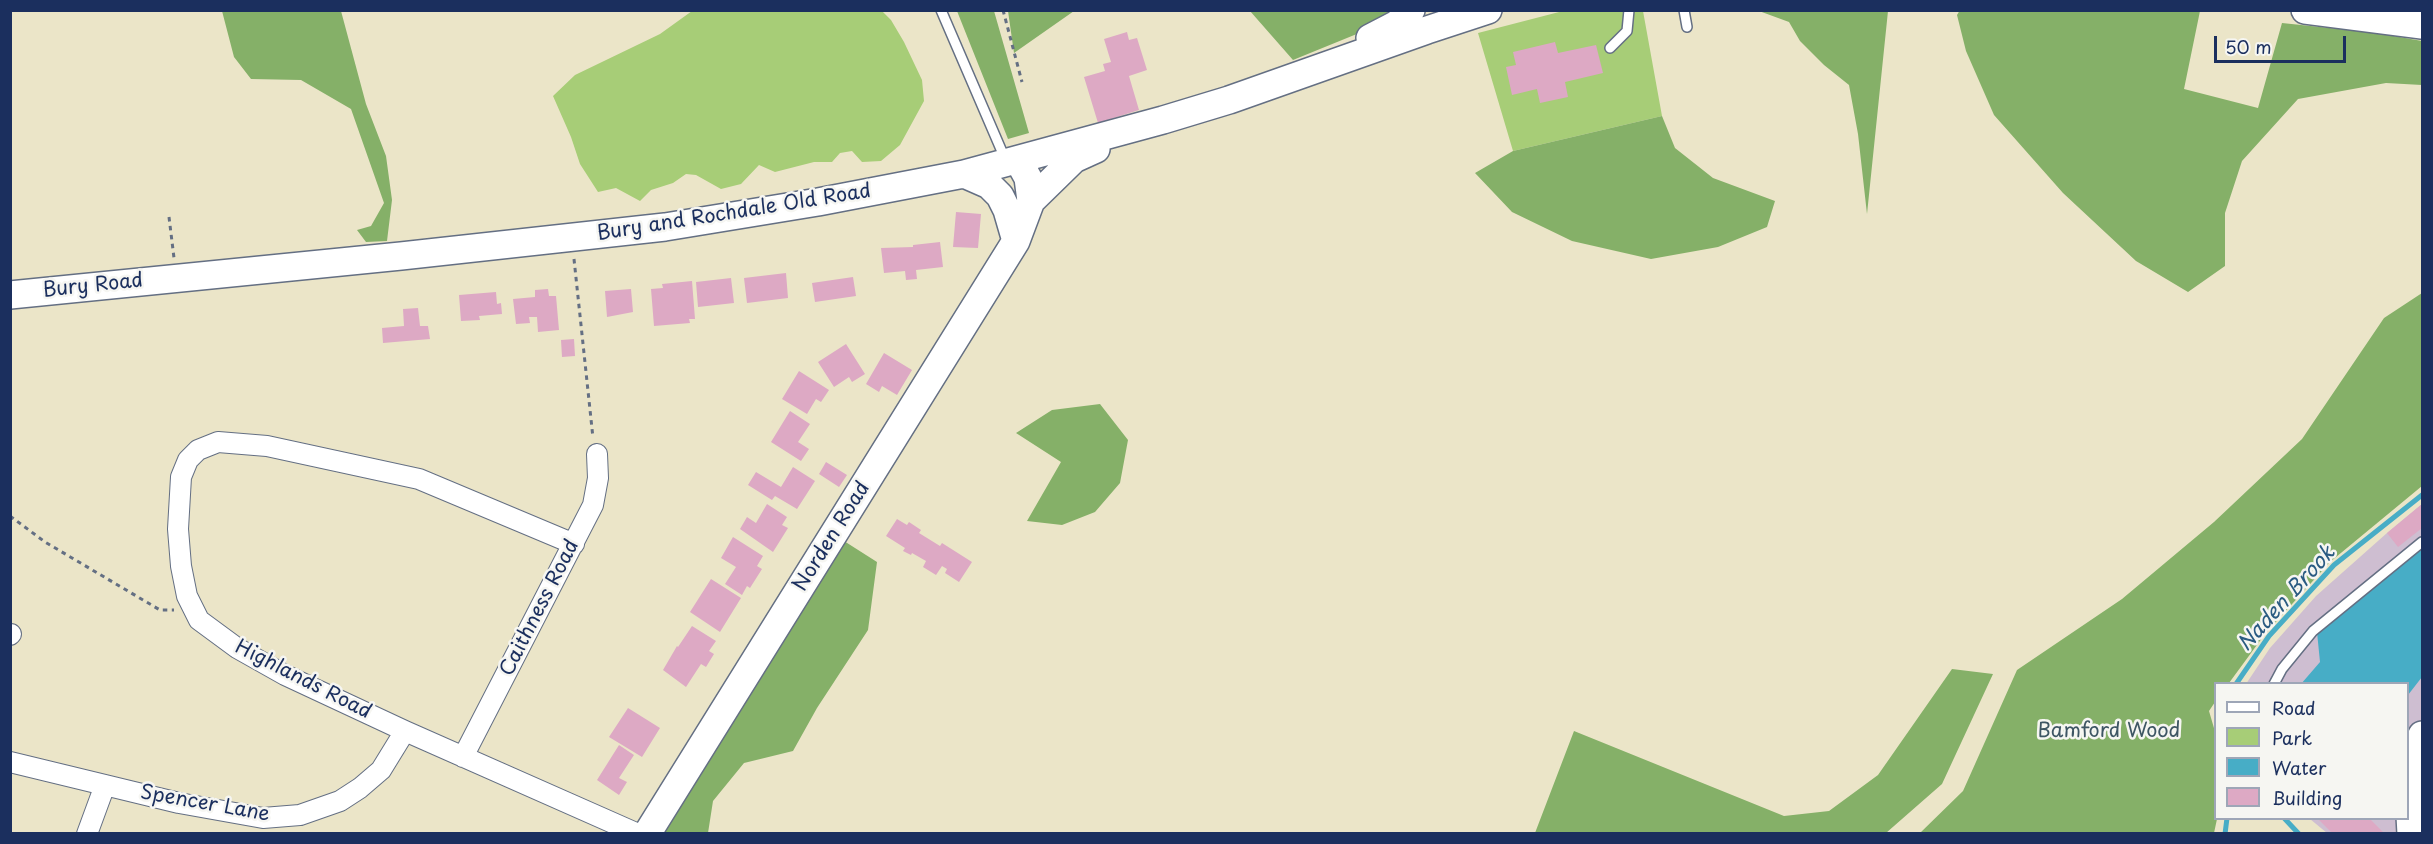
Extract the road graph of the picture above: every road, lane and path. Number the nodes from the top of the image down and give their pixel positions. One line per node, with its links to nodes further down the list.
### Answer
1 (941, 10): 14 (lane)
2 (1003, 10): 11 (path)
3 (1411, 10): 12 (main road, Bury and Rochdale Old Road)
4 (1629, 10): 10 (lane)
5 (1684, 10): 9 (lane)
6 (2306, 10): 8 (main road)
7 (1465, 14): 12 (main road, Bury and Rochdale Old Road)
8 (2422, 25)
9 (1687, 27)
10 (1610, 48)
11 (1022, 82)
12 (1278, 82): 13 (main road, Bury and Rochdale Old Road)
13 (1163, 120): 14 (main road, Bury and Rochdale Old Road); 16 (main road)
14 (1012, 162): 15 (main road, Bury and Rochdale Old Road); 16 (main road); 19 (main road)
15 (964, 174): 18 (main road, Bury and Rochdale Old Road); 19 (main road)
16 (1031, 201): 19 (main road, Norden Road)
17 (169, 218): 20 (path)
18 (571, 238): 20 (main road, Bury and Rochdale Old Road); 22 (path)
19 (1016, 241): 37 (main road, Norden Road)
20 (176, 278): 21 (main road, Bury Road)
21 (10, 295)
22 (597, 454): 25 (street, Caithness Road)
23 (10, 516): 26 (path)
24 (2422, 542): 27 (lane)
25 (574, 544): 26 (street, Highlands Road); 30 (street, Caithness Road)
26 (194, 610): 28 (street, Highlands Road)
27 (2275, 682)
28 (405, 731): 30 (street, Highlands Road); 32 (street, Spencer Lane)
29 (2422, 735): 33 (main road)
30 (464, 757): 36 (street, Highlands Road)
31 (10, 762): 32 (street, Spencer Lane)
32 (105, 785): 35 (street)
33 (2409, 791)
34 (2409, 816): 38 (main road)
35 (87, 834)
36 (638, 834)
37 (647, 834)
38 (2410, 834)

